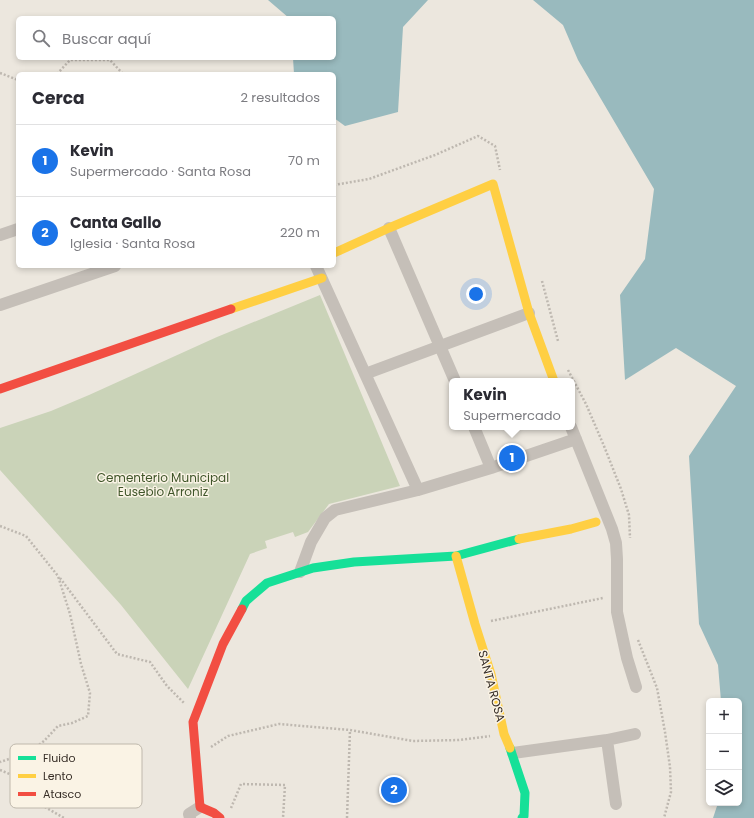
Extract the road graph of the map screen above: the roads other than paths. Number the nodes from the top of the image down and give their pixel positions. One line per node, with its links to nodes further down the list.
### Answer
1 (389, 228): 4 (street); 10 (street); 11 (street)
2 (16, 230): 3 (street)
3 (0, 236)
4 (336, 252)
5 (102, 268): 7 (street)
6 (317, 268): 8 (street)
7 (82, 271): 9 (street)
8 (322, 278): 12 (street); 15 (street)
9 (0, 305)
10 (529, 313): 11 (street); 14 (street)
11 (441, 345): 12 (street); 13 (street)
12 (365, 374): 20 (street)
13 (454, 378)
14 (553, 378)
15 (0, 389)
16 (475, 430): 19 (street)
17 (572, 430): 18 (street)
18 (576, 439): 19 (street); 24 (street)
19 (491, 468): 20 (street)
20 (418, 490): 23 (street)
21 (596, 522): 22 (street)
22 (456, 556): 23 (street); 27 (street, SANTA ROSA)
23 (300, 572): 29 (street)
24 (636, 687)
25 (635, 734): 26 (street)
26 (607, 740): 27 (street); 28 (street)
27 (513, 752): 30 (street, SANTA ROSA)
28 (616, 804)
29 (200, 807): 31 (street); 32 (street)
30 (523, 817)
31 (190, 818)
32 (220, 818)

